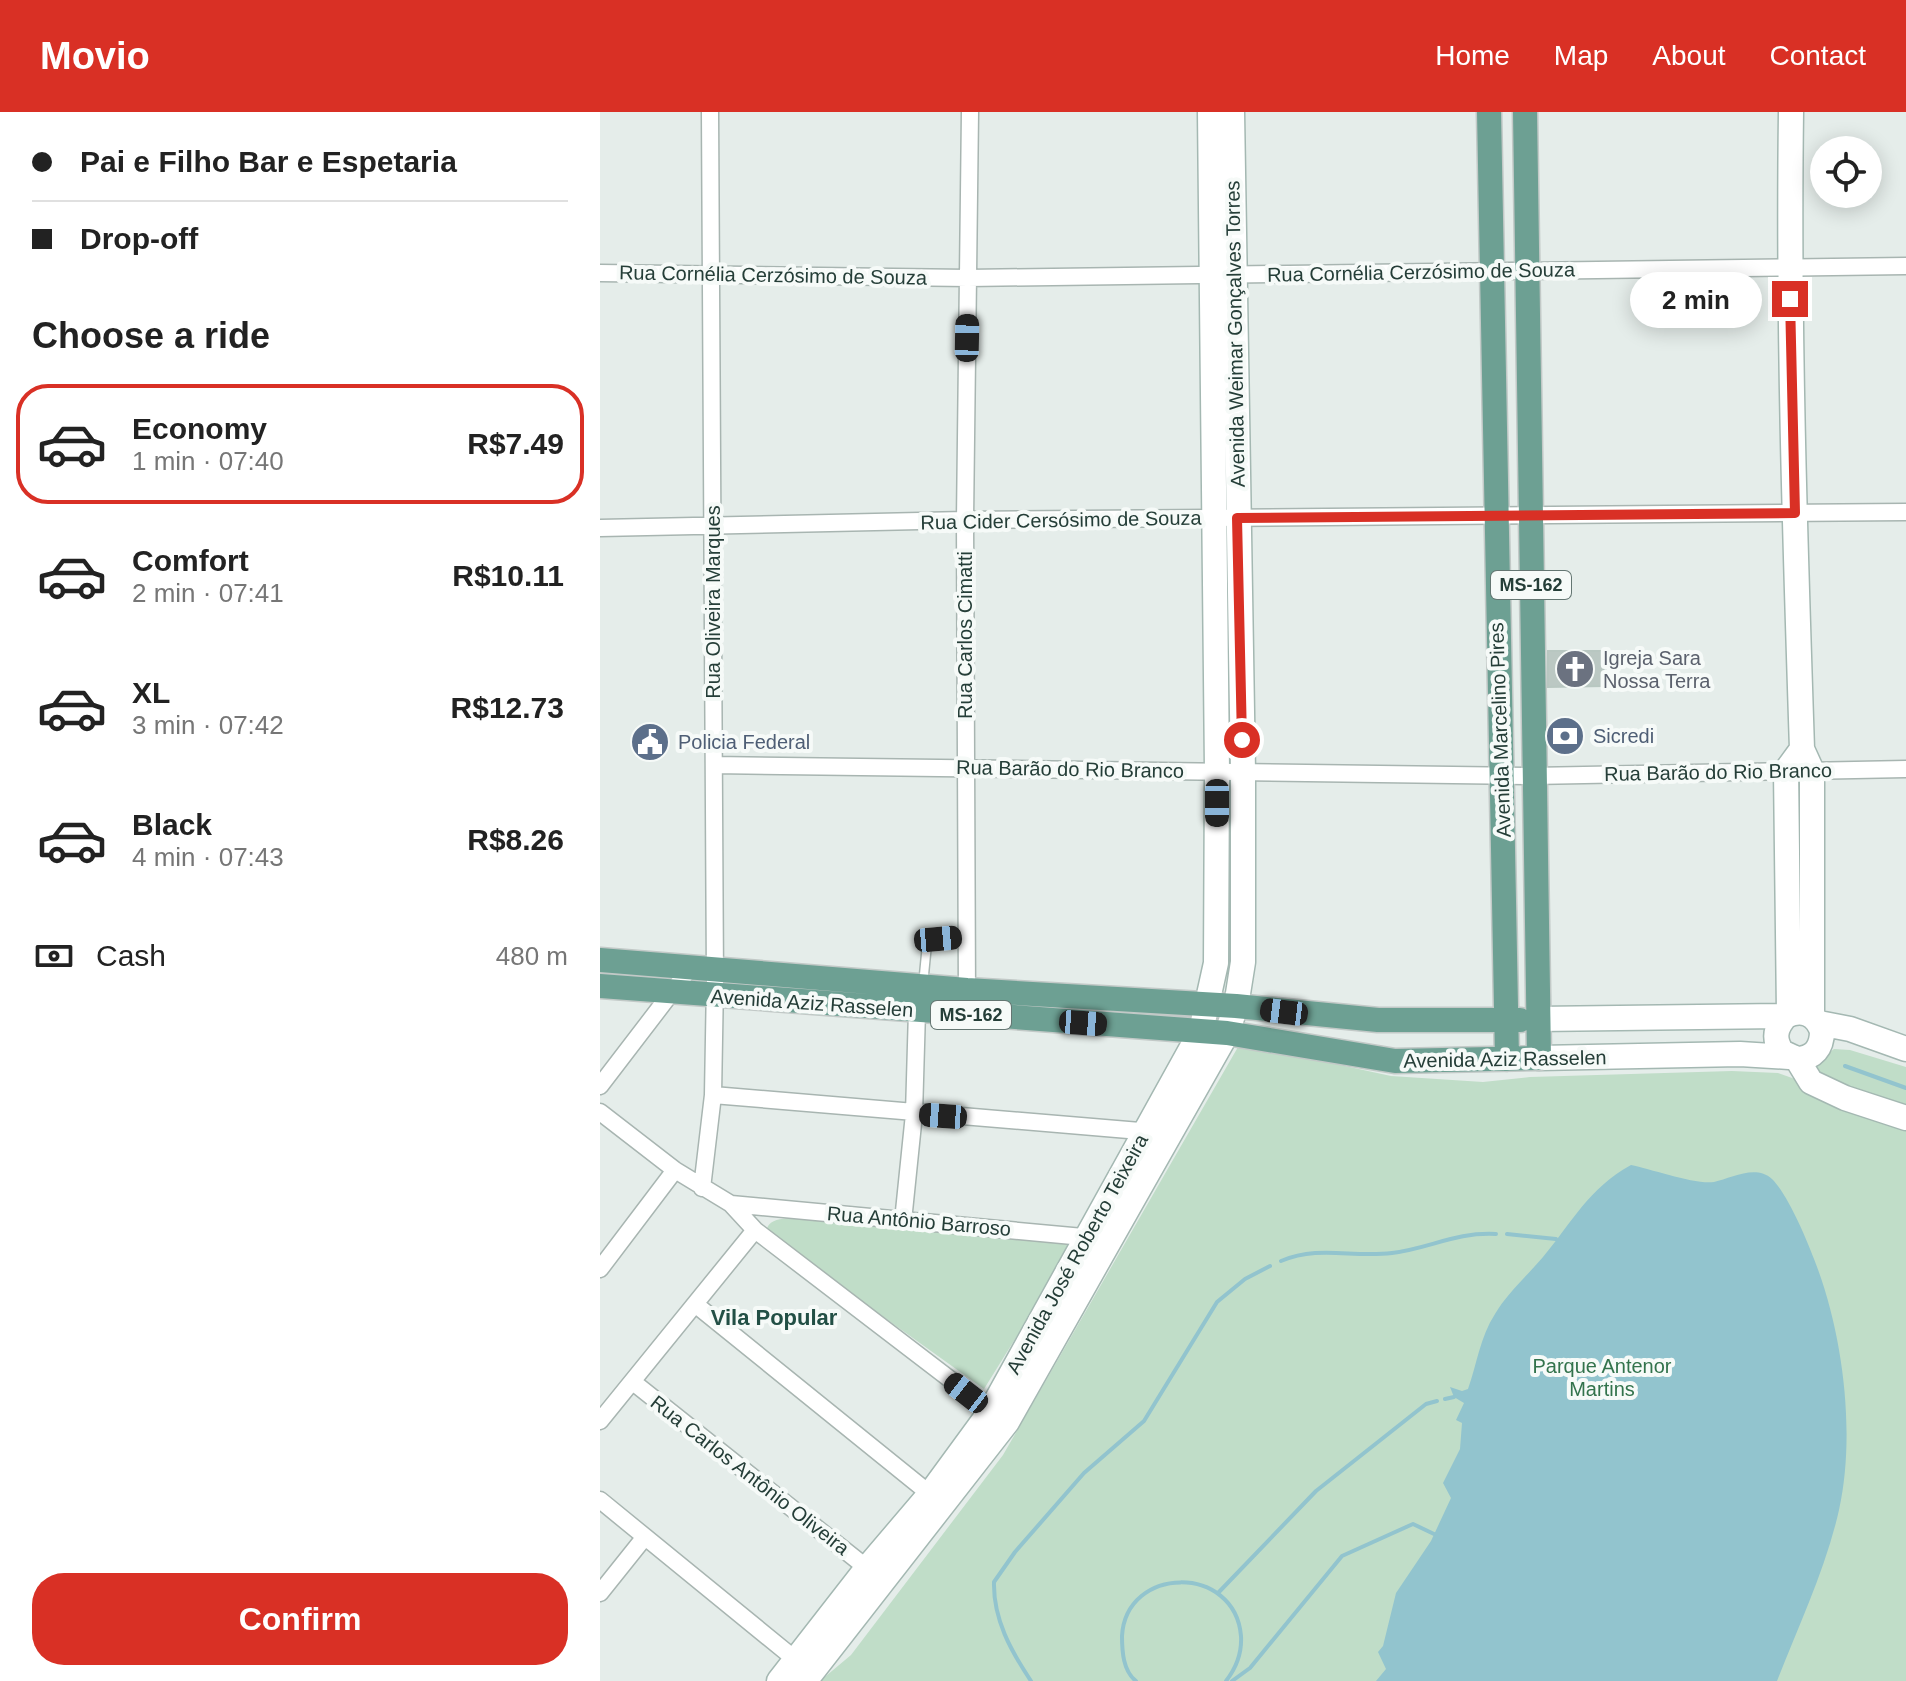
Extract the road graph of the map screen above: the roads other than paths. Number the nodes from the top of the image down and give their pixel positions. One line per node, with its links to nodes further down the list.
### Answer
1 (710, 112): 13 (street, Rua Oliveira Marques)
2 (970, 112): 15 (street, Rua Carlos Cimatti)
3 (1210, 112): 14 (main road, Avenida Weimar Gonçalves Torres)
4 (1232, 112): 14 (main road, Avenida Weimar Gonçalves Torres)
5 (1489, 112): 11 (main road, Avenida Marcelino Pires / MS-162)
6 (1525, 112): 10 (main road, Avenida Marcelino Pires / MS-162)
7 (1791, 112): 9 (main road)
8 (1906, 266): 9 (street, Rua Cornélia Cerzósimo de Souza)
9 (1789, 268): 10 (street, Rua Cornélia Cerzósimo de Souza); 17 (main road)
10 (1527, 269): 11 (street, Rua Cornélia Cerzósimo de Souza); 18 (main road, Avenida Marcelino Pires / MS-162)
11 (1490, 270): 14 (street, Rua Cornélia Cerzósimo de Souza); 19 (main road, Avenida Marcelino Pires / MS-162)
12 (600, 273): 13 (street, Rua Cornélia Cerzósimo de Souza)
13 (711, 273): 15 (street, Rua Cornélia Cerzósimo de Souza); 23 (street, Rua Oliveira Marques)
14 (1223, 275): 15 (street, Rua Cornélia Cerzósimo de Souza); 20 (main road, Avenida Weimar Gonçalves Torres)
15 (968, 278): 21 (street, Rua Carlos Cimatti)
16 (1906, 512): 17 (street, Rua Cider Cersósimo de Souza)
17 (1795, 513): 18 (street, Rua Cider Cersósimo de Souza); 24 (main road)
18 (1531, 515): 19 (street, Rua Cider Cersósimo de Souza); 32 (main road, Avenida Marcelino Pires / MS-162)
19 (1494, 516): 20 (street, Rua Cider Cersósimo de Souza); 31 (main road, Avenida Marcelino Pires / MS-162)
20 (1226, 518): 21 (street, Rua Cider Cersósimo de Souza); 28 (main road, Avenida Weimar Gonçalves Torres); 30 (main road, Avenida Weimar Gonçalves Torres)
21 (965, 520): 23 (street, Rua Cider Cersósimo de Souza); 26 (street, Rua Carlos Cimatti)
22 (600, 528): 23 (street, Rua Cider Cersósimo de Souza)
23 (713, 528): 25 (street, Rua Oliveira Marques)
24 (1807, 760): 27 (street, Rua Barão do Rio Branco); 29 (main road); 33 (main road)
25 (714, 765): 26 (street, Rua Barão do Rio Branco); 37 (street, Rua Oliveira Marques)
26 (966, 768): 28 (street, Rua Barão do Rio Branco); 35 (street, Rua Carlos Cimatti)
27 (1906, 769)
28 (1217, 771): 30 (street, Rua Barão do Rio Branco); 42 (main road, Avenida Weimar Gonçalves Torres)
29 (1786, 771): 32 (street, Rua Barão do Rio Branco); 34 (main road)
30 (1243, 772): 31 (street, Rua Barão do Rio Branco); 43 (main road, Avenida Weimar Gonçalves Torres)
31 (1502, 775): 32 (street, Rua Barão do Rio Branco); 48 (main road, Avenida Marcelino Pires / MS-162)
32 (1532, 776): 47 (main road, Avenida Marcelino Pires / MS-162)
33 (1811, 799): 34 (main road); 46 (main road)
34 (1786, 800): 46 (main road)
35 (967, 936): 39 (lane); 40 (street, Rua Carlos Cimatti)
36 (600, 960): 37 (main road, Avenida Aziz Rasselen / MS-162)
37 (709, 978): 39 (main road, Avenida Aziz Rasselen / MS-162); 41 (main road, Avenida Aziz Rasselen / MS-162); 41 (street); 44 (main road, Avenida Aziz Rasselen / MS-162); 56 (street, Rua Oliveira Marques)
38 (600, 986): 41 (main road, Avenida Aziz Rasselen / MS-162)
39 (923, 986): 40 (main road, Avenida Aziz Rasselen / MS-162)
40 (967, 990): 42 (main road, Avenida Aziz Rasselen / MS-162); 45 (street, Rua Carlos Cimatti)
41 (673, 992): 55 (street)
42 (1209, 1004): 43 (main road, Avenida Aziz Rasselen / MS-162); 49 (main road, Avenida José Roberto Teixeira)
43 (1236, 1006): 48 (main road, Avenida Aziz Rasselen / MS-162); 50 (main road, Avenida Weimar Gonçalves Torres)
44 (917, 1011): 45 (main road, Avenida Aziz Rasselen / MS-162); 58 (street)
45 (966, 1015): 49 (main road, Avenida Aziz Rasselen / MS-162)
46 (1802, 1018): 47 (main road, Avenida Aziz Rasselen); 51 (main road, Avenida Aziz Rasselen); 53 (main road); 53 (main road)
47 (1538, 1019): 48 (main road, Avenida Aziz Rasselen / MS-162); 52 (main road, Avenida Marcelino Pires / MS-162)
48 (1506, 1020): 54 (main road, Avenida Marcelino Pires / MS-162)
49 (1201, 1031): 50 (main road, Avenida Aziz Rasselen / MS-162); 60 (main road, Avenida José Roberto Teixeira)
50 (1227, 1033): 54 (main road, Avenida Aziz Rasselen / MS-162); 60 (main road, Avenida José Roberto Teixeira)
51 (1906, 1049)
52 (1539, 1058): 53 (main road, Avenida Aziz Rasselen); 54 (main road, Avenida Aziz Rasselen / MS-162)
53 (1793, 1058): 59 (main road)
54 (1507, 1059)
55 (600, 1086)
56 (713, 1095): 58 (street); 62 (street, Rua Oliveira Marques)
57 (600, 1112): 61 (street)
58 (914, 1114): 60 (street); 64 (street)
59 (1906, 1118)
60 (1157, 1134): 66 (main road, Avenida José Roberto Teixeira)
61 (675, 1170): 62 (street); 67 (street)
62 (702, 1188): 63 (street)
63 (731, 1204): 64 (street, Rua Antônio Barroso); 65 (street)
64 (903, 1221): 66 (street, Rua Antônio Barroso)
65 (755, 1230): 68 (street); 70 (street)
66 (1097, 1240): 70 (main road, Avenida José Roberto Teixeira)
67 (600, 1269)
68 (695, 1304): 69 (street); 72 (street)
69 (633, 1382): 71 (street); 75 (street, Rua Carlos Antônio Oliveira)
70 (999, 1417): 72 (main road, Avenida José Roberto Teixeira); 77 (main road, Avenida José Roberto Teixeira)
71 (600, 1421)
72 (930, 1494): 75 (main road, Avenida José Roberto Teixeira)
73 (600, 1500): 74 (street)
74 (644, 1538): 76 (street); 77 (street)
75 (867, 1568): 77 (main road, Avenida José Roberto Teixeira)
76 (600, 1593)
77 (804, 1671): 78 (main road, Avenida José Roberto Teixeira)
78 (779, 1681)

